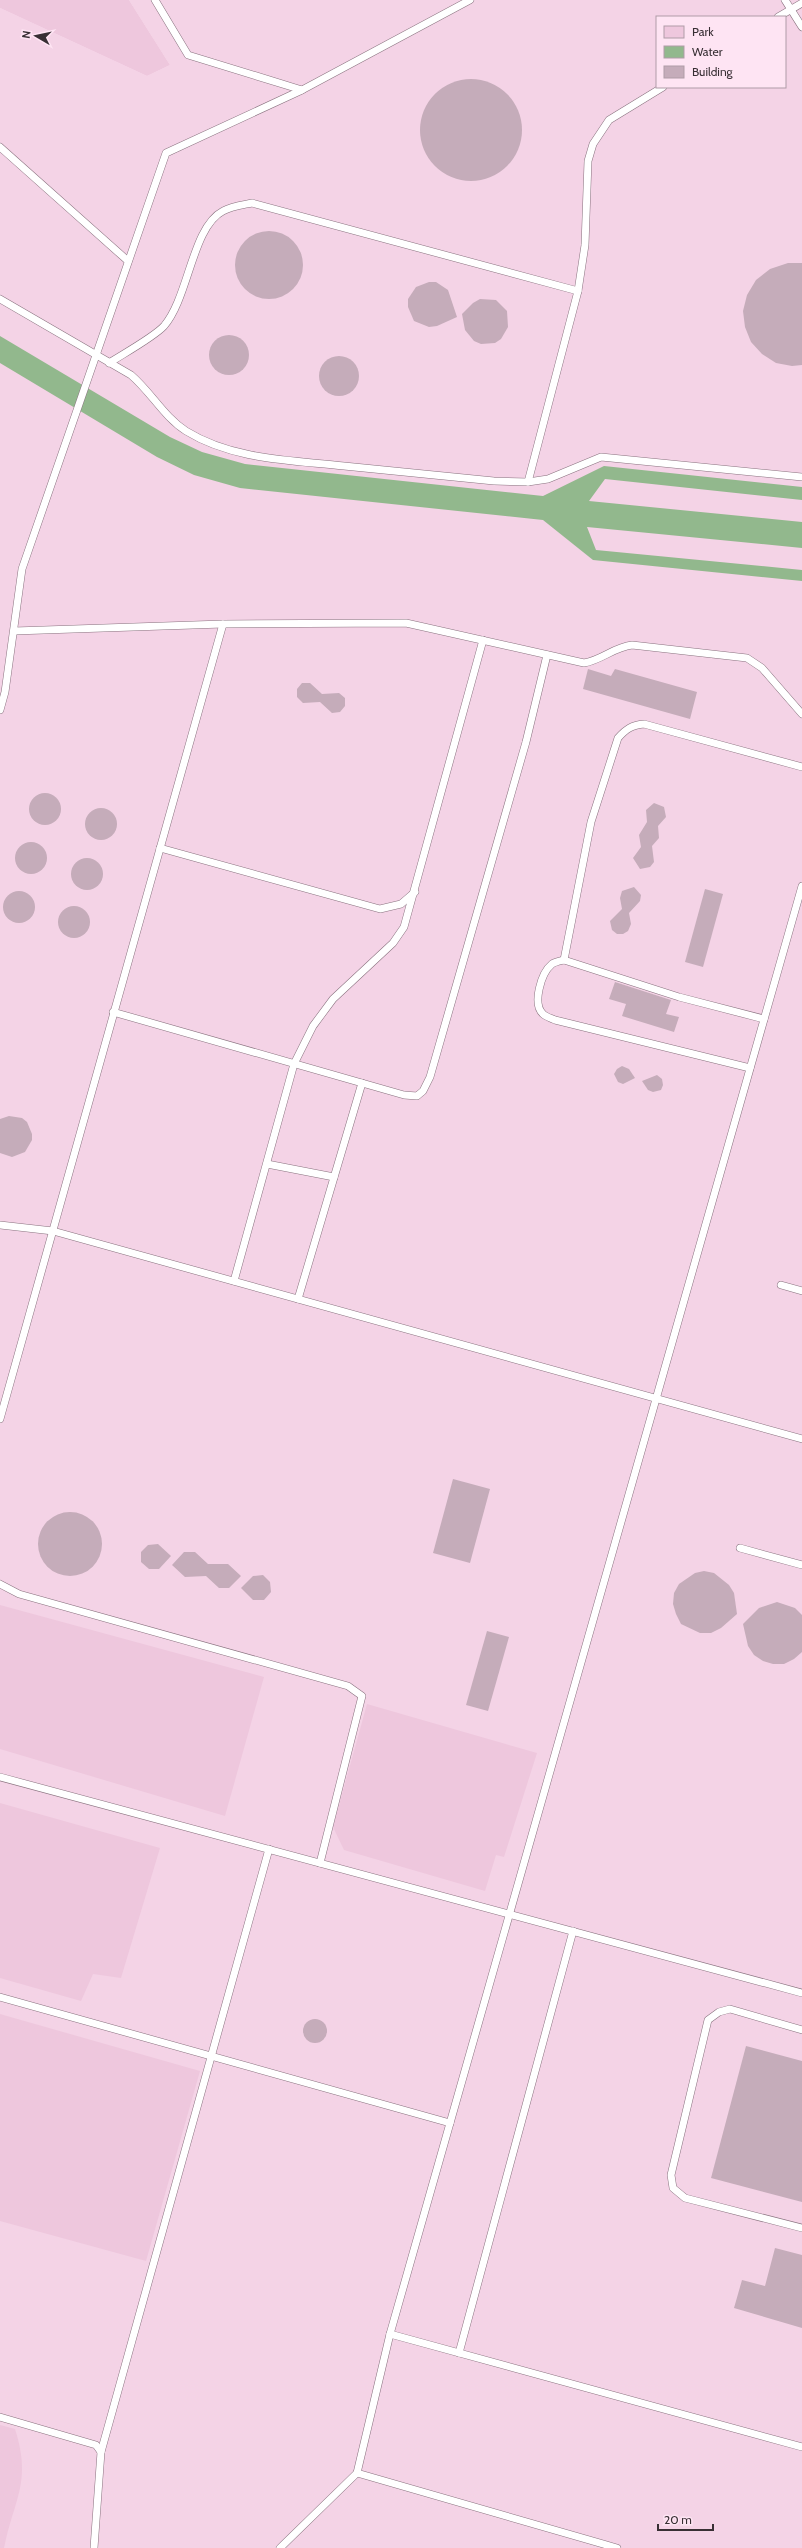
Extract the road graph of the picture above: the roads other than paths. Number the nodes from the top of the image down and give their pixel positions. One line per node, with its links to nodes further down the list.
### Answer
1 (155, 0): 9 (lane)
2 (470, 0): 9 (lane)
3 (784, 0): 5 (lane)
4 (802, 3): 5 (lane)
5 (791, 9): 6 (lane); 7 (lane)
6 (780, 16)
7 (802, 27)
8 (661, 88): 12 (lane)
9 (302, 90): 11 (lane)
10 (0, 147): 11 (lane)
11 (128, 261): 14 (lane)
12 (578, 291): 15 (lane); 17 (lane)
13 (0, 299): 14 (lane)
14 (96, 354): 15 (lane); 19 (lane)
15 (109, 363): 17 (lane)
16 (802, 477): 17 (lane)
17 (528, 482)
18 (223, 624): 19 (lane); 20 (lane); 25 (lane)
19 (14, 631): 22 (lane)
20 (484, 640): 21 (lane); 27 (lane)
21 (547, 655): 23 (lane); 33 (lane)
22 (0, 710)
23 (802, 714)
24 (802, 767): 28 (lane)
25 (160, 848): 27 (lane); 29 (lane)
26 (802, 886): 30 (lane)
27 (415, 892): 31 (lane)
28 (564, 960): 30 (lane); 32 (lane)
29 (113, 1012): 31 (lane); 37 (lane)
30 (764, 1019): 32 (lane)
31 (294, 1064): 33 (lane); 34 (lane)
32 (750, 1068): 42 (lane)
33 (362, 1083): 35 (lane)
34 (267, 1164): 35 (lane); 38 (lane)
35 (334, 1177): 41 (lane)
36 (0, 1225): 37 (lane)
37 (53, 1232): 38 (lane); 43 (lane)
38 (234, 1282): 41 (lane)
39 (780, 1285): 40 (lane)
40 (802, 1291)
41 (298, 1300): 42 (lane)
42 (656, 1398): 44 (lane); 51 (lane)
43 (0, 1419)
44 (802, 1439)
45 (740, 1548): 46 (lane)
46 (802, 1565)
47 (0, 1584): 50 (lane)
48 (0, 1777): 49 (lane)
49 (269, 1850): 50 (lane); 56 (lane)
50 (320, 1863): 51 (lane)
51 (510, 1914): 52 (lane); 57 (lane)
52 (573, 1932): 53 (lane); 60 (lane)
53 (802, 1993)
54 (0, 1997): 56 (lane)
55 (802, 2030): 58 (lane)
56 (212, 2056): 57 (lane); 63 (lane)
57 (450, 2123): 59 (lane)
58 (802, 2228)
59 (390, 2334): 60 (lane); 64 (lane)
60 (459, 2353): 62 (lane)
61 (0, 2417): 63 (lane)
62 (802, 2447)
63 (101, 2452): 65 (lane)
64 (357, 2473): 66 (lane); 67 (lane)
65 (94, 2548)
66 (280, 2548)
67 (617, 2548)

